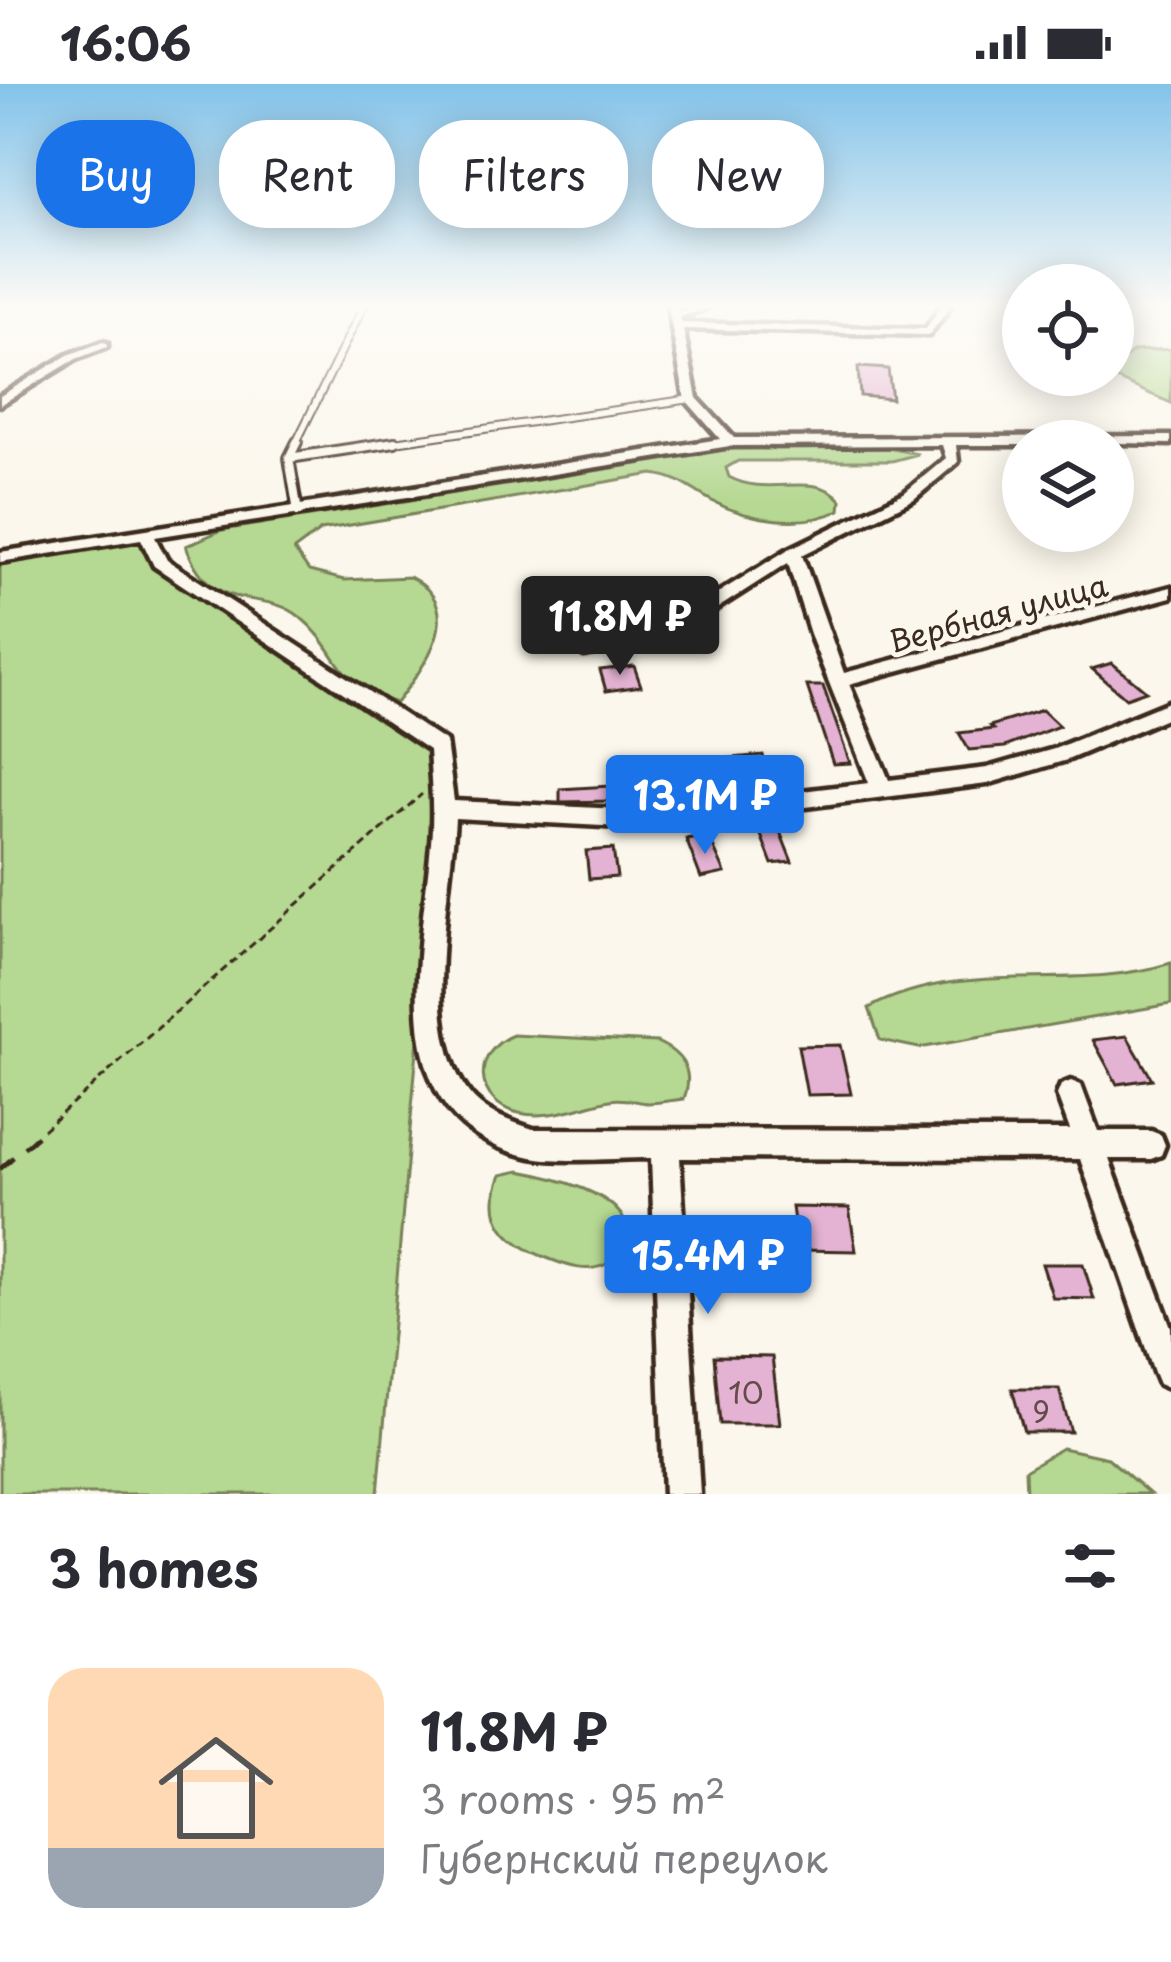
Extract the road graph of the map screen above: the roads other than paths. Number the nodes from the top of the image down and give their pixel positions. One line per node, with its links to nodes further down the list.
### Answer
1 (46, 373): 5 (street)
2 (331, 373): 9 (lane)
3 (686, 373): 4 (street)
4 (691, 399): 8 (street); 9 (lane)
5 (0, 401)
6 (1171, 440): 7 (street)
7 (948, 441): 8 (street); 12 (street)
8 (730, 442): 10 (street)
9 (289, 458): 10 (lane)
10 (298, 512): 11 (street)
11 (147, 536): 13 (street); 19 (street)
12 (794, 554): 15 (street); 16 (street)
13 (0, 557)
14 (1171, 592): 16 (street, Вербная улица)
15 (584, 650)
16 (837, 681): 18 (street)
17 (1171, 708): 18 (street)
18 (882, 788): 19 (street)
19 (444, 809): 21 (street)
20 (1071, 1095): 23 (street)
21 (665, 1144): 23 (street); 25 (street)
22 (1151, 1145): 23 (street)
23 (1090, 1146): 24 (street)
24 (1171, 1372)
25 (682, 1494)

